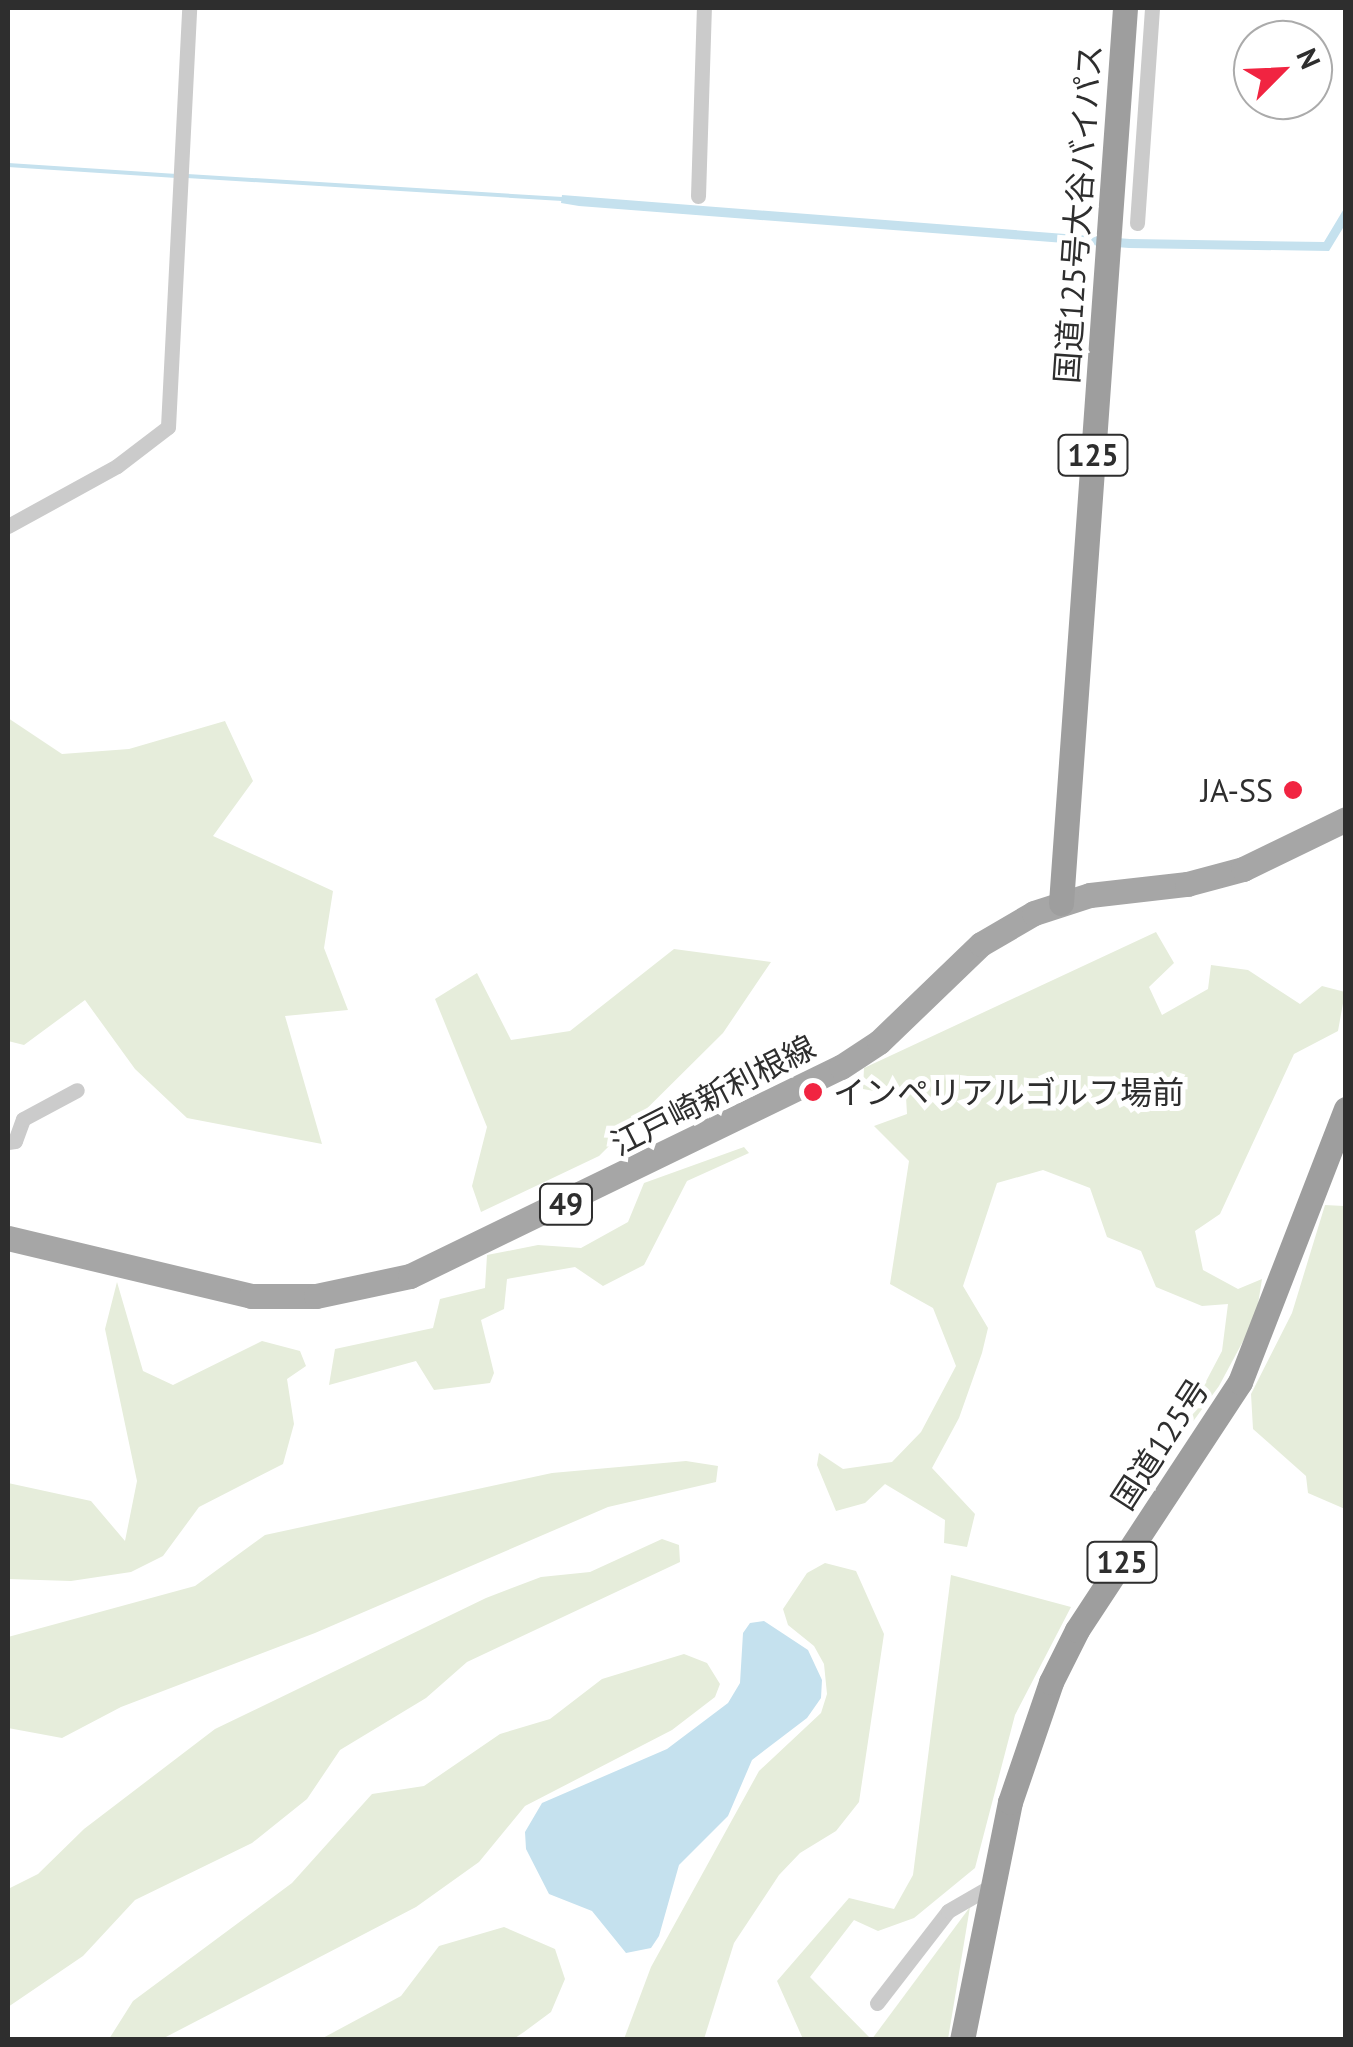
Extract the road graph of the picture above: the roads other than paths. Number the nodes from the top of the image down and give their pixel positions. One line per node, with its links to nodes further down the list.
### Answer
1 (189, 8): 7 (street)
2 (704, 8): 5 (street)
3 (1126, 8): 9 (highway, 国道125号大谷バイパス / 125)
4 (1152, 8): 6 (street)
5 (698, 196)
6 (1137, 223)
7 (8, 526)
8 (1346, 819): 9 (main road, 江戸崎新利根線 / 49)
9 (1061, 903): 13 (main road, 江戸崎新利根線 / 49)
10 (77, 1090): 12 (street)
11 (1346, 1109): 14 (highway, 国道125号 / 125)
12 (8, 1142)
13 (8, 1238)
14 (993, 1885): 15 (street); 16 (highway, 国道125号 / 125)
15 (877, 2002)
16 (962, 2040)

